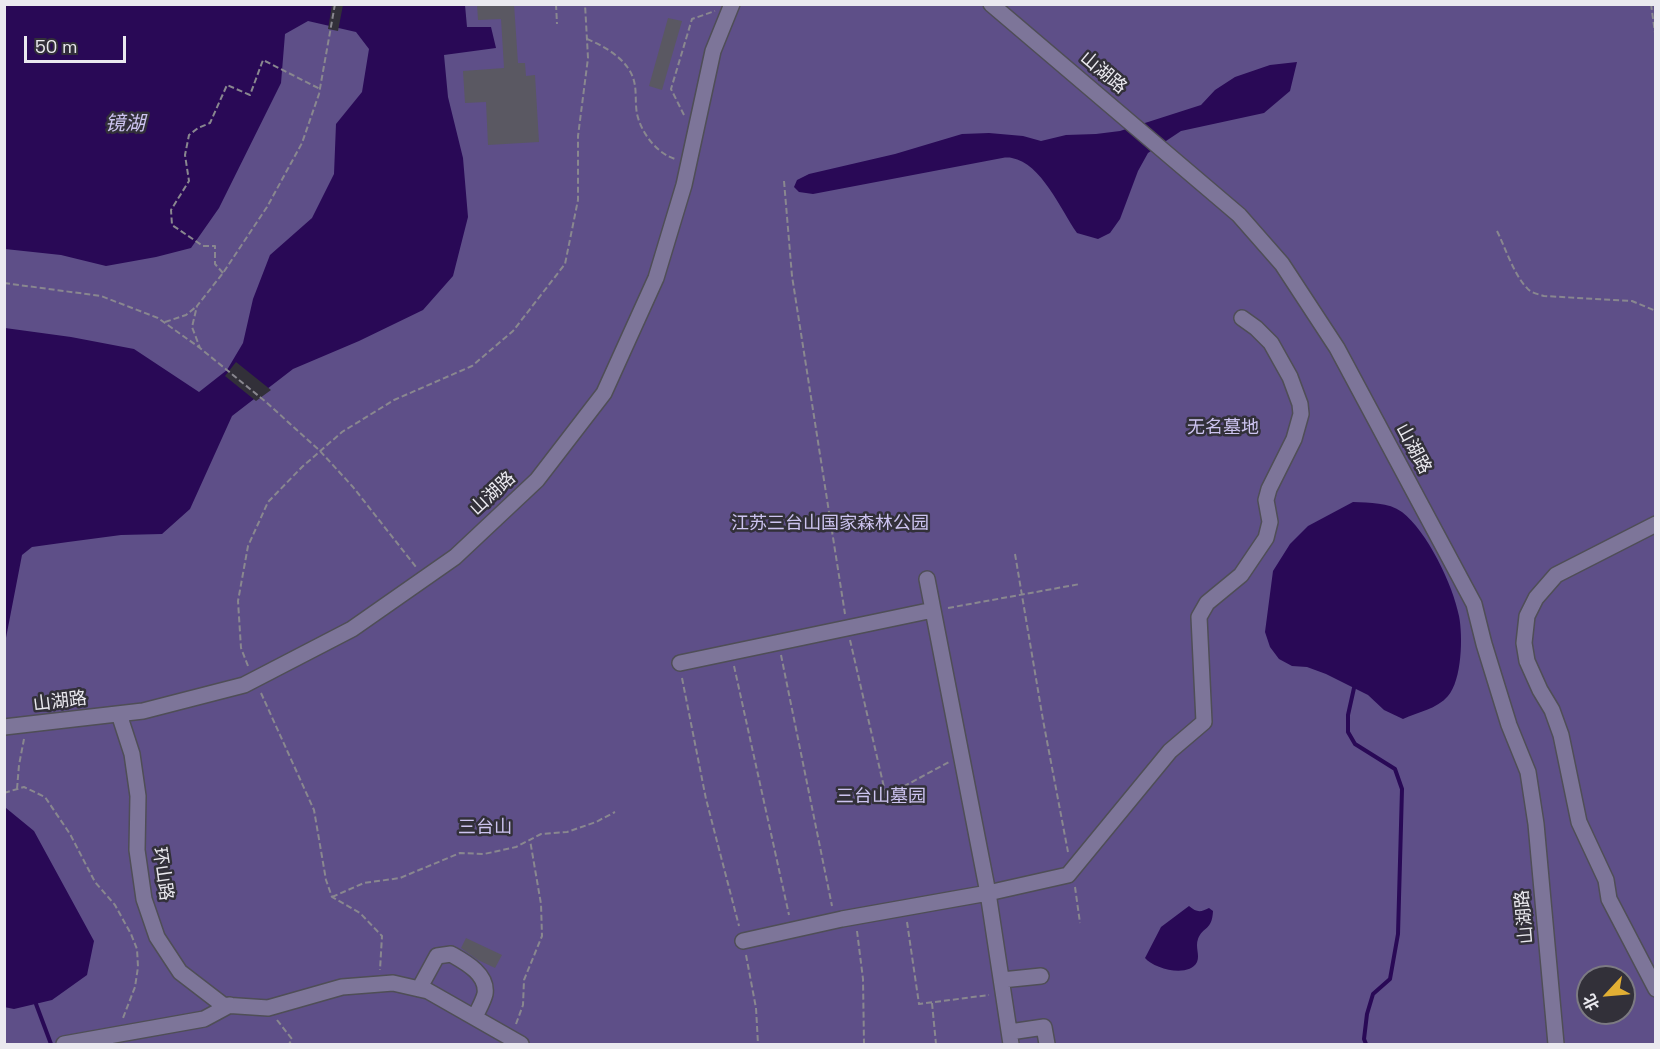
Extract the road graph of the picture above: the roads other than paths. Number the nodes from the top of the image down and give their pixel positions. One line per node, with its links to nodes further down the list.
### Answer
1 (991, 4): 22 (street, 山湖路)
2 (732, 5): 8 (street, 山湖路)
3 (1242, 318): 10 (street)
4 (1656, 524): 15 (street)
5 (927, 579): 6 (street)
6 (933, 610): 7 (street); 10 (street)
7 (680, 663)
8 (119, 714): 9 (street, 山湖路); 16 (street, 环山路)
9 (6, 727)
10 (988, 893): 11 (street); 13 (street)
11 (743, 941)
12 (1041, 976): 13 (street)
13 (1002, 986): 18 (street)
14 (419, 989): 16 (street, 环山路); 17 (street, 环山路); 17 (street)
15 (1656, 989)
16 (230, 1005): 20 (street)
17 (475, 1017): 19 (street, 环山路)
18 (1011, 1038): 21 (street)
19 (517, 1041)
20 (69, 1044)
21 (1047, 1044)
22 (1556, 1044)

